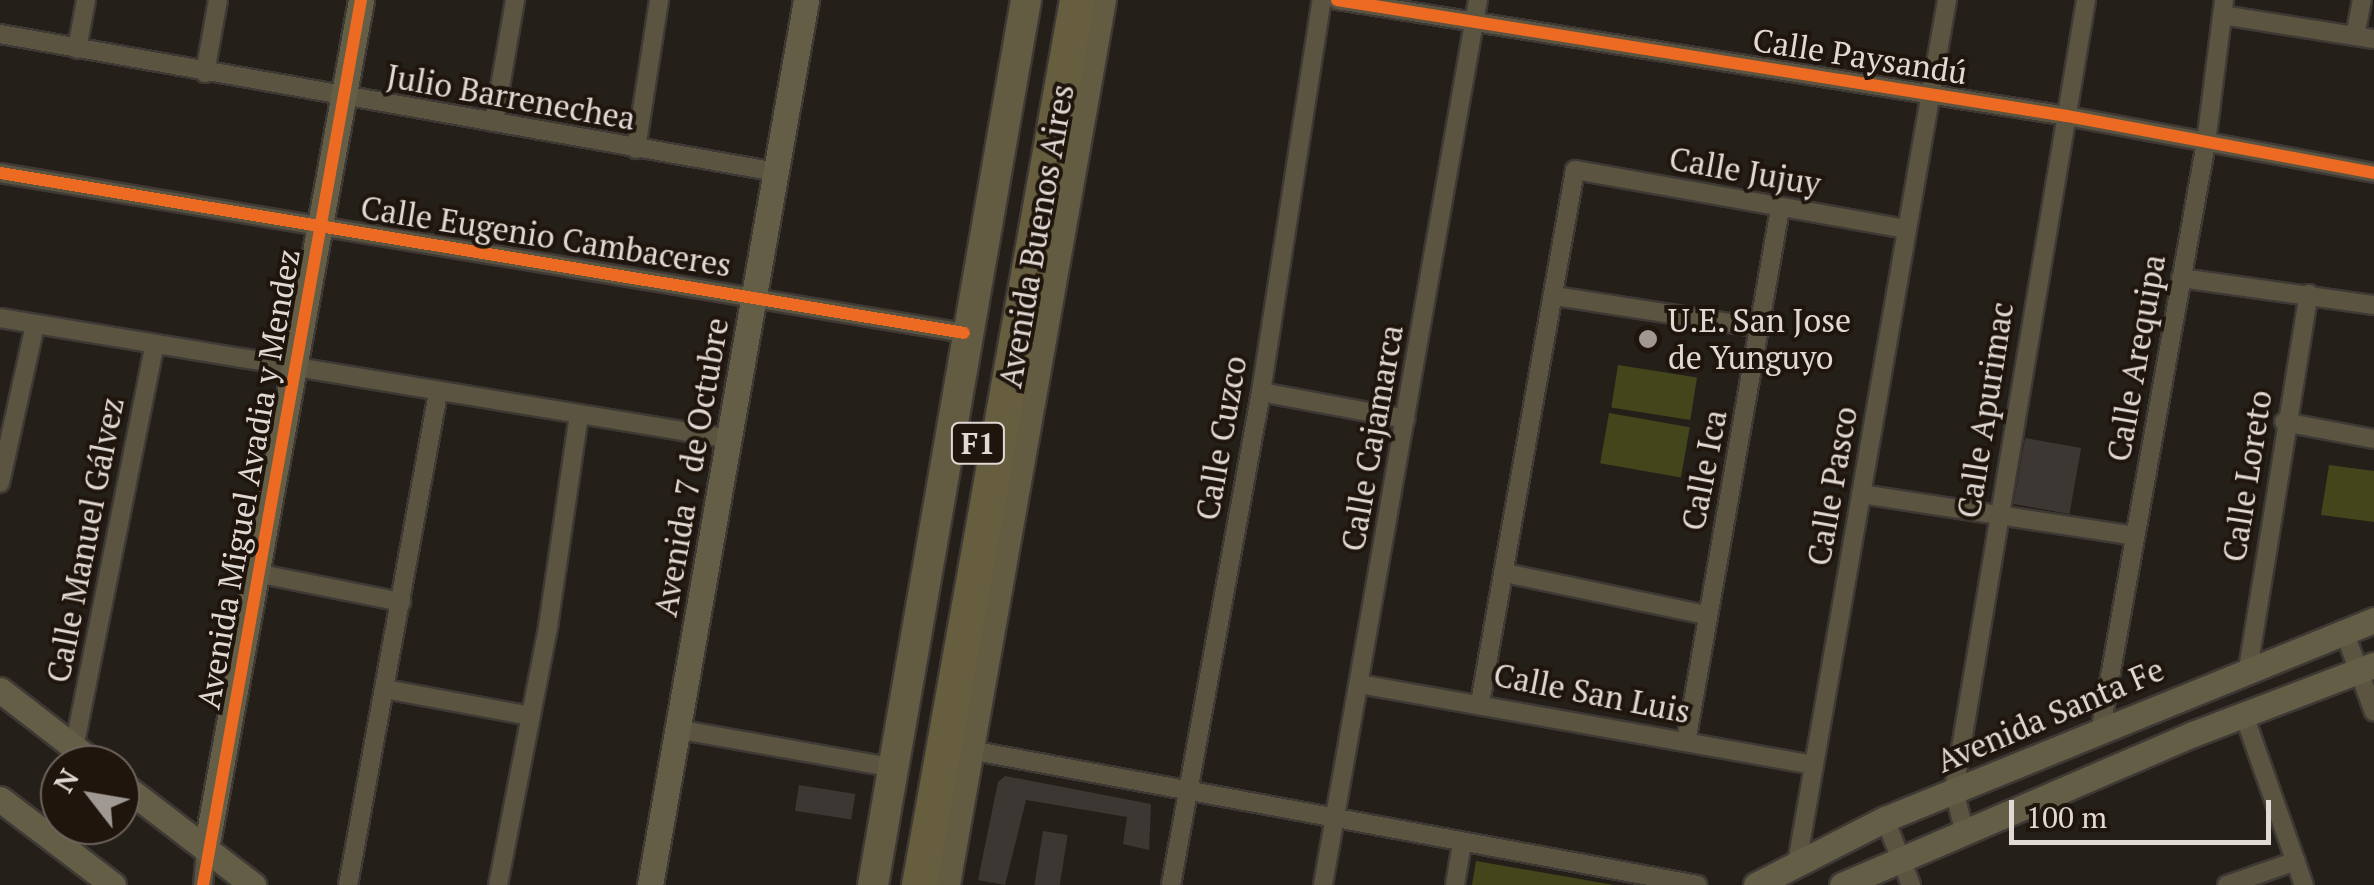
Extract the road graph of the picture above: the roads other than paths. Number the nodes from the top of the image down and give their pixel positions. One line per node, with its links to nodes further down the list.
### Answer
1 (86, 0): 22 (street)
2 (218, 0): 23 (street)
3 (361, 0): 25 (street, Avenida Miguel Avadia y Mendez)
4 (515, 0): 27 (street)
5 (659, 0): 29 (street)
6 (806, 0): 30 (street, Avenida 7 de Octubre)
7 (1026, 0): 44 (main road, Avenida Buenos Aires)
8 (1055, 0): 100 (highway, Avenida Buenos Aires / F1)
9 (1077, 0): 101 (highway, Avenida Buenos Aires / F1)
10 (1101, 0): 78 (main road, Avenida Buenos Aires / F1)
11 (1322, 0): 47 (street, Calle Cuzco)
12 (1337, 0): 18 (street, Calle Paysandú)
13 (1478, 0): 18 (street, Calle Cajamarca)
14 (1948, 0): 24 (street, Calle Pasco)
15 (2086, 0): 26 (street, Calle Apurimac)
16 (2362, 0): 20 (street)
17 (2223, 8): 20 (street); 28 (street, Calle Arequipa)
18 (1474, 24): 24 (street, Calle Paysandú); 50 (street, Calle Cajamarca)
19 (0, 34): 22 (street, Julio Barrenechea)
20 (2355, 36): 21 (street)
21 (2374, 39)
22 (76, 49): 23 (street, Julio Barrenechea)
23 (205, 73): 25 (street, Julio Barrenechea)
24 (1931, 94): 26 (street, Calle Paysandú); 35 (street, Calle Pasco)
25 (344, 99): 27 (street, Julio Barrenechea); 34 (street, Avenida Miguel Avadia y Mendez)
26 (2067, 116): 28 (street, Calle Paysandú); 56 (street, Calle Apurimac)
27 (494, 122): 29 (street, Julio Barrenechea)
28 (2206, 143): 31 (street, Calle Paysandú); 36 (street, Calle Arequipa)
29 (636, 149): 30 (street, Julio Barrenechea)
30 (776, 172): 39 (street, Avenida 7 de Octubre)
31 (2374, 172)
32 (0, 173): 34 (street, Calle Eugenio Cambaceres)
33 (1780, 209): 35 (street, Calle Jujuy); 38 (street, Calle Jujuy); 43 (street, Calle Ica)
34 (322, 227): 39 (street, Calle Eugenio Cambaceres); 46 (street, Avenida Miguel Avadia y Mendez)
35 (1906, 229): 55 (street, Calle Pasco)
36 (2181, 278): 37 (street); 57 (street, Calle Arequipa)
37 (2309, 294): 40 (street); 51 (street, Calle Loreto)
38 (1555, 296): 43 (street); 59 (street)
39 (753, 298): 44 (street, Calle Eugenio Cambaceres); 52 (street, Avenida 7 de Octubre)
40 (2374, 305)
41 (0, 318): 42 (street)
42 (35, 324): 45 (street); 54 (street)
43 (1762, 328): 61 (street, Calle Ica)
44 (964, 333): 80 (main road, Avenida Buenos Aires)
45 (155, 344): 46 (street); 77 (street, Calle Manuel Gálvez)
46 (298, 370): 48 (street); 58 (street, Avenida Miguel Avadia y Mendez)
47 (1261, 392): 50 (street); 82 (street, Calle Cuzco)
48 (438, 393): 49 (street); 60 (street)
49 (579, 414): 52 (street); 72 (street)
50 (1406, 420): 66 (street, Calle Cajamarca)
51 (2284, 422): 53 (street); 65 (street, Calle Loreto)
52 (730, 439): 74 (street, Avenida 7 de Octubre)
53 (2374, 439)
54 (0, 482)
55 (1861, 494): 56 (street); 79 (street, Calle Pasco)
56 (1998, 520): 57 (street); 81 (street, Calle Apurimac)
57 (2134, 536): 73 (street, Calle Arequipa)
58 (260, 574): 60 (street); 89 (street, Avenida Miguel Avadia y Mendez)
59 (1504, 574): 61 (street); 69 (street)
60 (400, 602): 68 (street)
61 (1706, 615): 75 (street, Calle Ica)
62 (2374, 620): 63 (street, Avenida Santa Fe)
63 (2344, 631): 64 (street); 65 (street, Avenida Santa Fe)
64 (2366, 668): 70 (street); 71 (street)
65 (2248, 669): 73 (street, Avenida Santa Fe)
66 (1359, 684): 69 (street, Calle San Luis); 86 (street, Calle Cajamarca)
67 (0, 690): 76 (street)
68 (385, 690): 72 (street); 96 (street)
69 (1480, 703): 75 (street, Calle San Luis)
70 (2374, 712)
71 (2244, 714): 87 (street); 91 (street)
72 (531, 716): 97 (street)
73 (2100, 727): 81 (street, Avenida Santa Fe)
74 (676, 729): 80 (street); 98 (street, Avenida 7 de Octubre)
75 (1686, 742): 79 (street, Calle San Luis)
76 (70, 745)
77 (75, 745)
78 (970, 750): 82 (street); 102 (main road, Avenida Buenos Aires / F1)
79 (1814, 764): 92 (street, Calle Pasco)
80 (894, 768): 99 (main road, Avenida Buenos Aires)
81 (1954, 790): 85 (street, Avenida Santa Fe); 87 (street, Calle Apurimac)
82 (1187, 794): 86 (street); 103 (street, Calle Cuzco)
83 (140, 797): 89 (street)
84 (0, 799): 93 (street)
85 (1885, 819): 90 (street); 92 (street, Avenida Santa Fe)
86 (1334, 820): 88 (street); 104 (street, Calle Cajamarca)
87 (1964, 830): 90 (street)
88 (1462, 842): 105 (street); 106 (street)
89 (206, 848): 94 (street); 95 (street)
90 (1900, 858): 108 (street); 109 (street)
91 (2296, 861): 110 (street); 111 (street)
92 (1797, 863): 107 (street, Avenida Santa Fe)
93 (112, 885)
94 (203, 885)
95 (254, 885)
96 (348, 885)
97 (498, 885)
98 (650, 885)
99 (873, 885)
100 (898, 885)
101 (920, 885)
102 (946, 885)
103 (1171, 885)
104 (1322, 885)
105 (1455, 885)
106 (1698, 885)
107 (1756, 885)
108 (1842, 885)
109 (1911, 885)
110 (2227, 885)
111 (2304, 885)

